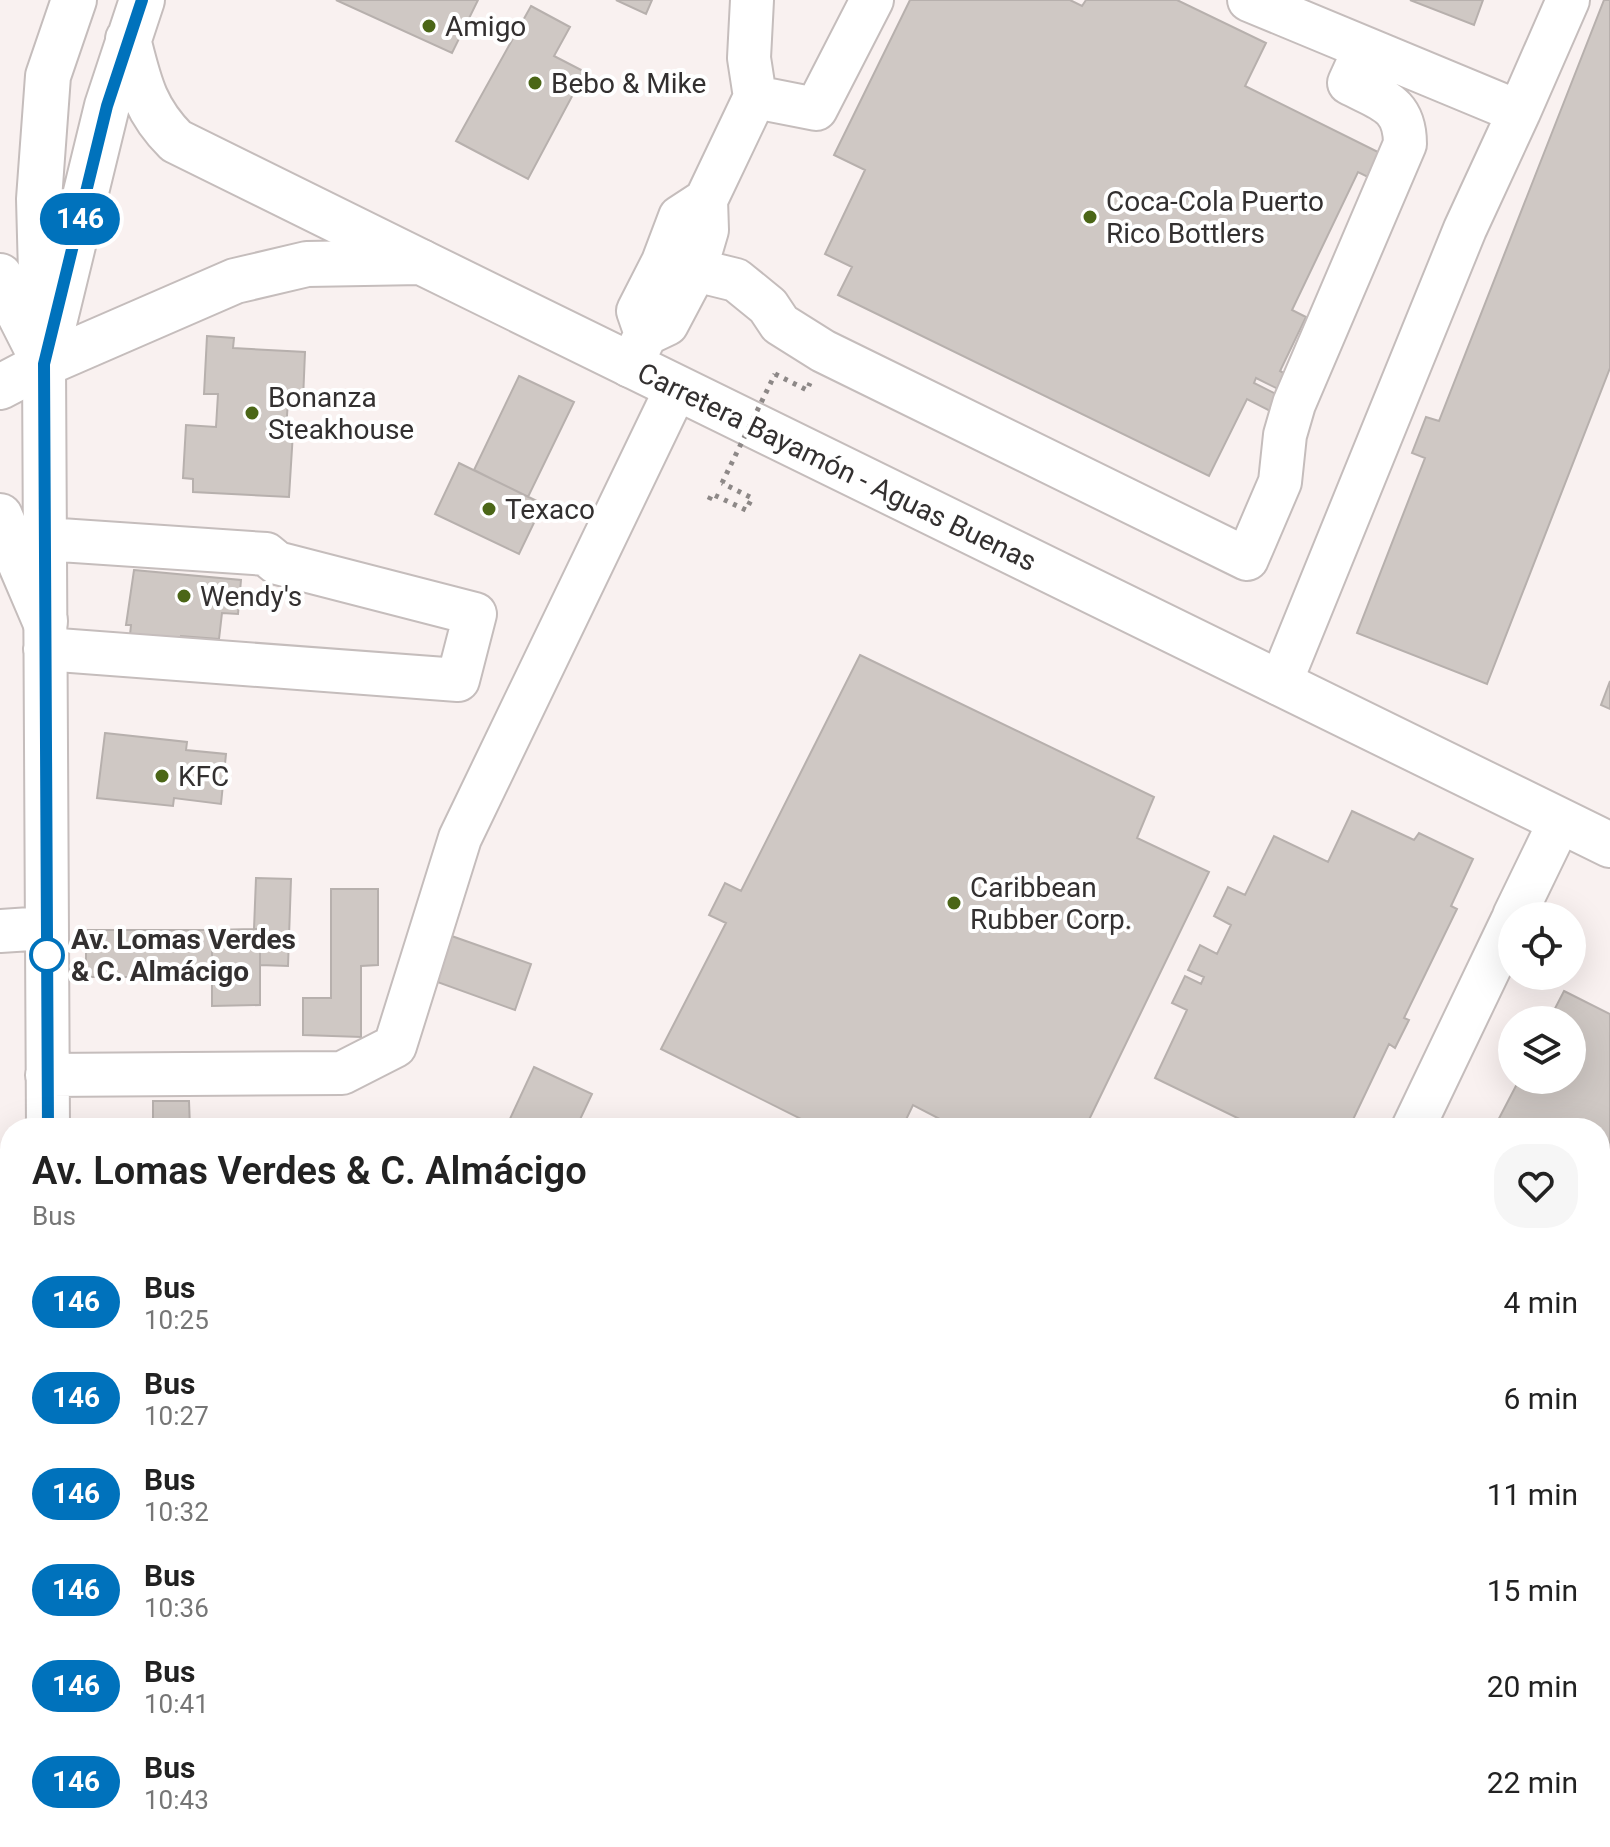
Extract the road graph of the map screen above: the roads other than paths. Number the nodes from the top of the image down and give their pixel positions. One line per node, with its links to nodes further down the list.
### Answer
1 (74, 0): 14 (main road)
2 (752, 0): 8 (street)
3 (872, 0): 8 (street)
4 (1249, 0): 7 (street)
5 (1568, 0): 9 (street)
6 (135, 20): 10 (main road); 14 (main road)
7 (1364, 50): 9 (street); 11 (street)
8 (755, 97): 11 (street)
9 (1519, 112): 22 (street)
10 (421, 262): 13 (main road, Carretera Bayamón - Aguas Buenas); 14 (main road, Carretera Bayamón - Aguas Buenas)
11 (679, 267): 13 (street)
12 (0, 276): 14 (main road)
13 (638, 350): 16 (main road, Carretera Bayamón - Aguas Buenas)
14 (44, 364): 15 (main road, Carretera Bayamón - Aguas Buenas); 18 (street)
15 (0, 387)
16 (676, 389): 22 (main road, Carretera Bayamón - Aguas Buenas); 29 (street)
17 (0, 516): 21 (main road)
18 (45, 539): 19 (street); 21 (street)
19 (143, 546): 20 (street); 20 (street)
20 (277, 563): 21 (street)
21 (45, 635): 26 (street)
22 (1280, 684): 23 (main road, Carretera Bayamón - Aguas Buenas)
23 (1560, 821): 24 (main road, Carretera Bayamón - Aguas Buenas); 25 (street)
24 (1610, 845)
25 (1521, 902)
26 (46, 928): 27 (street); 29 (street)
27 (0, 931)
28 (1498, 950): 31 (street)
29 (47, 1075): 30 (street)
30 (48, 1118)
31 (1418, 1118)

